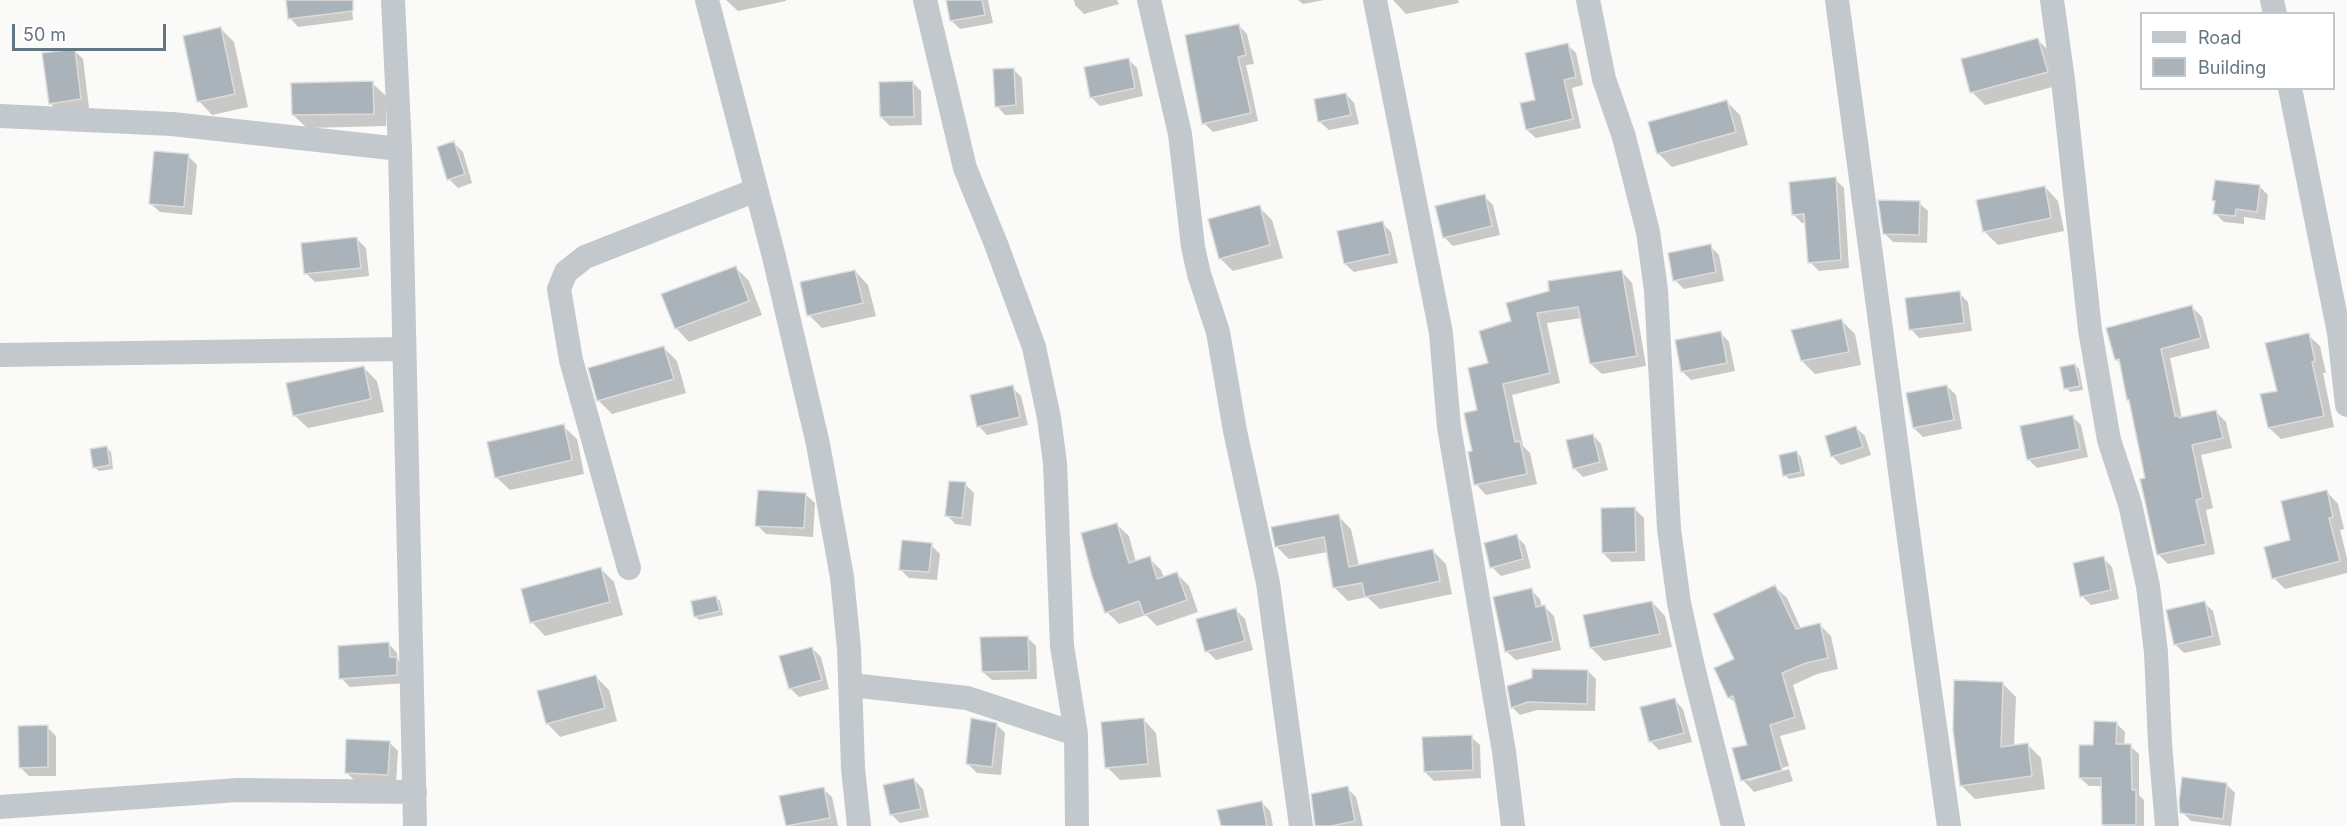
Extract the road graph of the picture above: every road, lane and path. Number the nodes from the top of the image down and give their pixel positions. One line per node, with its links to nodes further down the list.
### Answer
1 (393, 0): 11 (street)
2 (707, 0): 12 (street)
3 (925, 0): 18 (street)
4 (1149, 0): 24 (street)
5 (1375, 0): 25 (street)
6 (1588, 0): 26 (street)
7 (1837, 0): 27 (street)
8 (2052, 0): 28 (street)
9 (2290, 90): 15 (street)
10 (0, 116): 11 (street)
11 (399, 149): 13 (street)
12 (756, 190): 16 (street); 22 (street)
13 (404, 349): 14 (street); 19 (street)
14 (0, 355)
15 (2347, 405)
16 (628, 568)
17 (851, 685): 18 (street)
18 (1076, 734): 23 (street)
19 (415, 792): 20 (street); 21 (street)
20 (0, 807)
21 (415, 826)
22 (859, 826)
23 (1077, 826)
24 (1301, 826)
25 (1513, 826)
26 (1733, 826)
27 (1949, 826)
28 (2167, 826)

